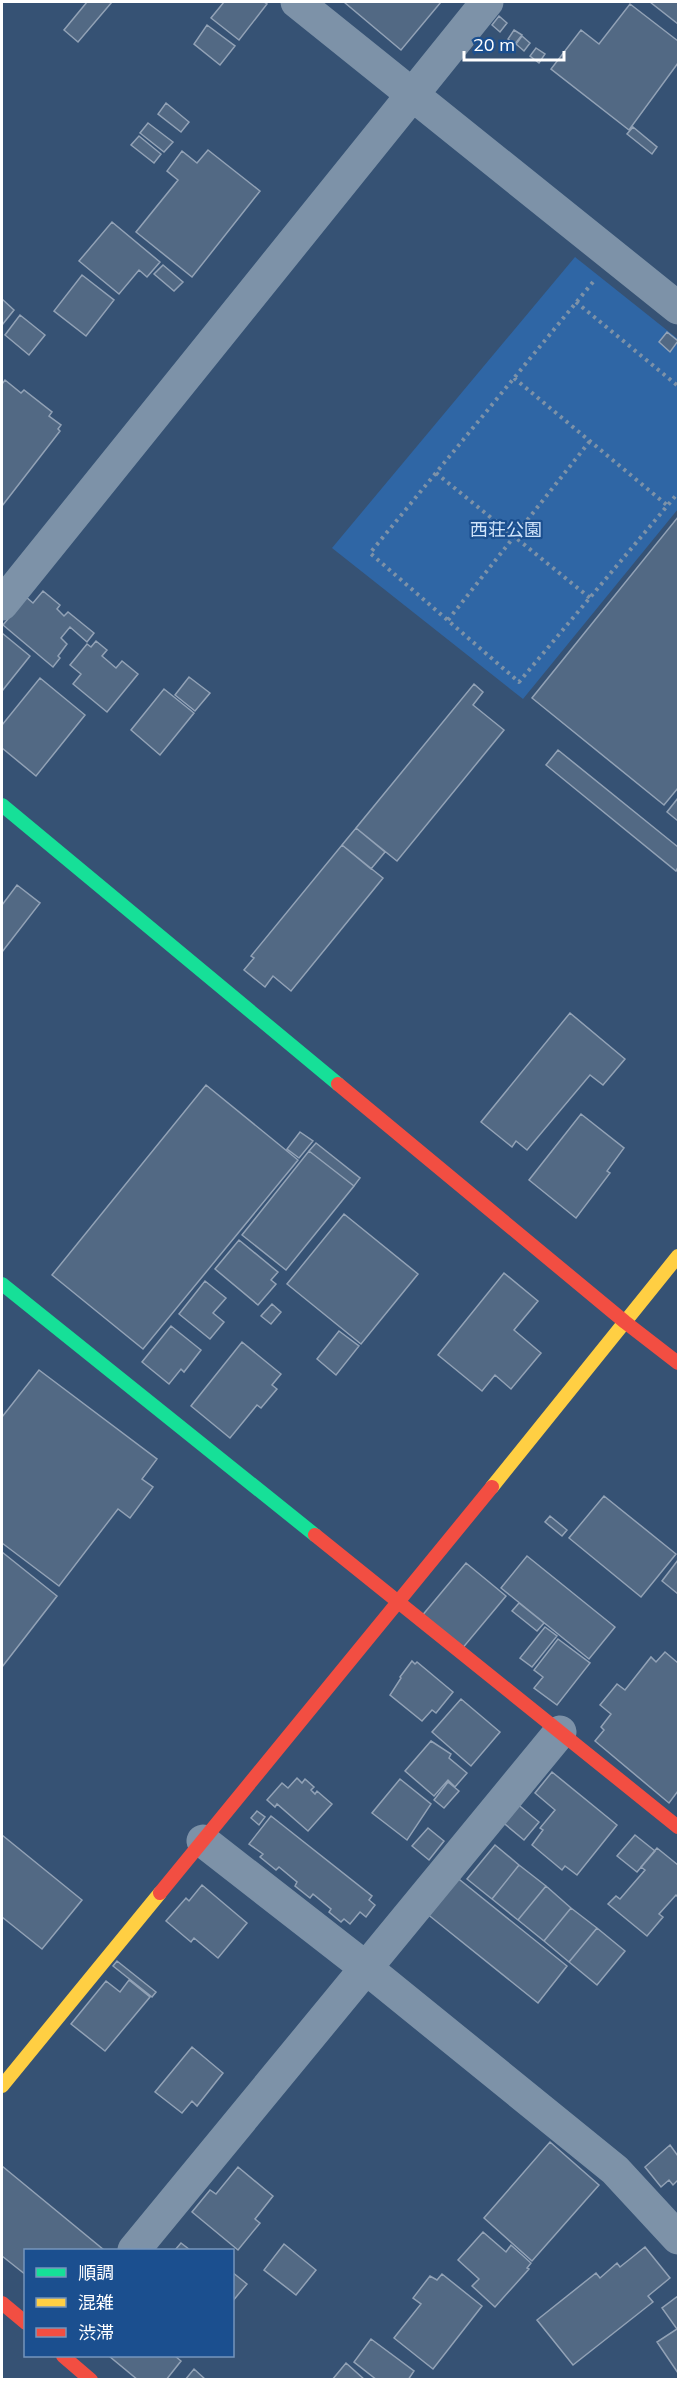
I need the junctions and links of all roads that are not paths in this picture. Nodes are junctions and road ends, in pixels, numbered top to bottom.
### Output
1 (297, 2) edge
2 (487, 2) edge
3 (412, 95) junction
4 (678, 308) edge
5 (2, 604) edge
6 (2, 805) edge
7 (678, 1256) edge
8 (2, 1284) edge
9 (625, 1322) junction
10 (678, 1363) edge
11 (399, 1604) junction
12 (560, 1732) junction
13 (678, 1827) edge
14 (203, 1841) junction
15 (366, 1968) junction
16 (2, 2086) edge
17 (678, 2238) edge
18 (136, 2249) edge
19 (2, 2302) edge
20 (24, 2321) edge
21 (65, 2357) edge
22 (91, 2379) edge

1 - 3 street
2 - 3 street
3 - 4 street
3 - 5 street
6 - 9 street
7 - 9 street
8 - 11 street
9 - 10 street
9 - 11 street
11 - 12 street
11 - 14 street
12 - 13 street
12 - 15 street
14 - 15 street
14 - 16 street
15 - 17 street
15 - 18 street
19 - 20 street
21 - 22 street

